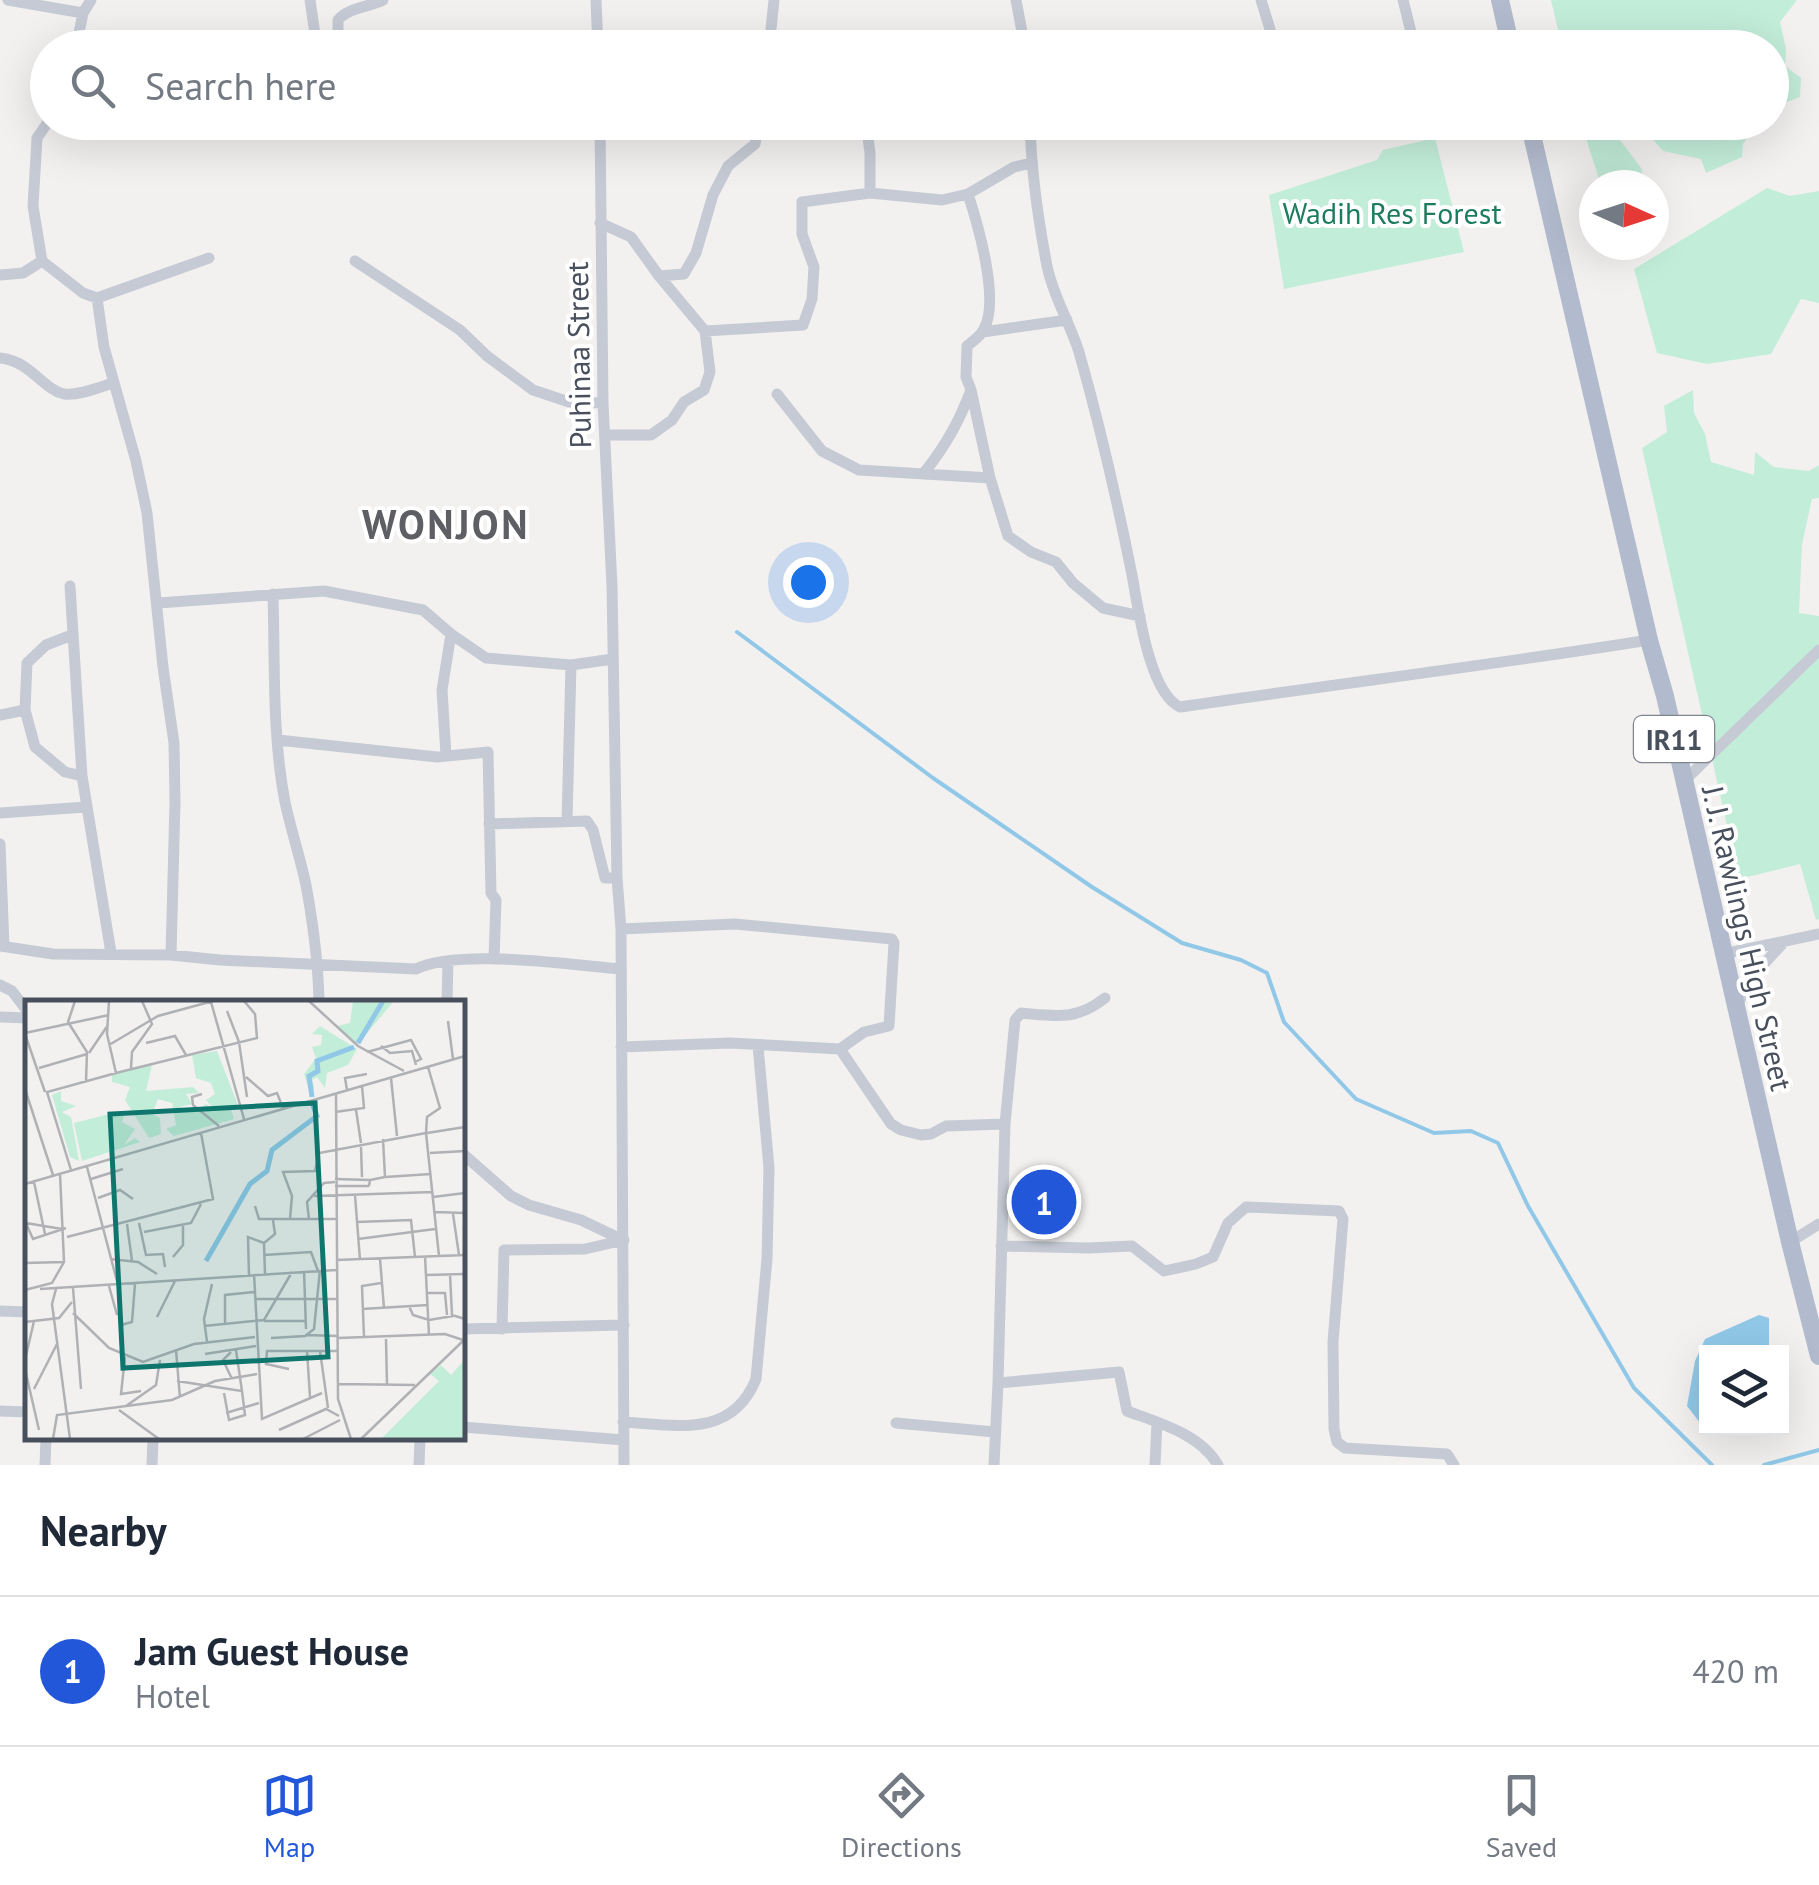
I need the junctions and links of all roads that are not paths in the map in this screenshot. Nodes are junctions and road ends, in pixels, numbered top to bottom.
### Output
1 (8, 0) edge
2 (91, 0) edge
3 (310, 0) edge
4 (384, 0) edge
5 (596, 0) edge
6 (774, 0) edge
7 (1016, 0) edge
8 (1261, 0) edge
9 (1404, 0) edge
10 (1500, 0) edge
11 (83, 13) junction
12 (80, 30) edge
13 (315, 30) edge
14 (338, 30) edge
15 (597, 30) edge
16 (771, 30) edge
17 (1022, 30) edge
18 (1270, 30) edge
19 (1411, 30) edge
20 (1507, 30) edge
21 (37, 140) edge
22 (600, 140) edge
23 (756, 140) edge
24 (868, 140) edge
25 (1030, 140) edge
26 (1533, 140) edge
27 (1031, 163) junction
28 (870, 193) junction
29 (968, 194) junction
30 (600, 223) junction
31 (210, 258) dead end
32 (42, 261) junction
33 (356, 261) dead end
34 (0, 275) edge
35 (659, 276) junction
36 (98, 298) junction
37 (1067, 320) junction
38 (705, 331) junction
39 (983, 332) junction
40 (0, 358) edge
41 (114, 383) junction
42 (971, 390) junction
43 (777, 394) dead end
44 (603, 403) junction
45 (605, 435) junction
46 (924, 473) junction
47 (990, 478) junction
48 (70, 586) dead end
49 (274, 594) junction
50 (158, 603) junction
51 (1140, 616) junction
52 (451, 634) junction
53 (72, 635) junction
54 (1649, 640) junction
55 (1819, 650) edge
56 (613, 660) junction
57 (570, 665) junction
58 (25, 710) junction
59 (0, 715) edge
60 (278, 740) junction
61 (446, 756) junction
62 (82, 776) junction
63 (1684, 781) junction
64 (86, 807) junction
65 (0, 813) edge
66 (567, 820) junction
67 (489, 824) junction
68 (0, 844) edge
69 (617, 878) junction
70 (622, 929) junction
71 (1819, 934) edge
72 (1784, 942) junction
73 (2, 946) edge
74 (111, 954) junction
75 (1723, 954) junction
76 (171, 955) junction
77 (494, 959) junction
78 (448, 962) junction
79 (318, 964) junction
80 (621, 970) junction
81 (0, 984) edge
82 (1105, 998) dead end
83 (319, 1000) edge
84 (448, 1000) edge
85 (1736, 1008) junction
86 (25, 1010) edge
87 (25, 1015) edge
88 (0, 1017) edge
89 (621, 1046) junction
90 (758, 1046) junction
91 (840, 1049) junction
92 (1005, 1124) junction
93 (465, 1155) edge
94 (1819, 1224) edge
95 (624, 1240) junction
96 (1790, 1242) junction
97 (1002, 1246) junction
98 (0, 1311) edge
99 (25, 1312) edge
100 (624, 1326) junction
101 (465, 1329) edge
102 (502, 1329) junction
103 (1819, 1356) edge
104 (998, 1383) junction
105 (0, 1411) edge
106 (25, 1412) edge
107 (623, 1422) junction
108 (1157, 1422) junction
109 (896, 1424) dead end
110 (465, 1426) edge
111 (995, 1432) junction
112 (46, 1440) edge
113 (153, 1440) edge
114 (420, 1440) edge
115 (624, 1440) junction
116 (45, 1465) edge
117 (152, 1465) edge
118 (419, 1465) edge
119 (624, 1465) edge
120 (994, 1465) edge
121 (1155, 1465) edge
122 (1218, 1465) edge
123 (1454, 1465) edge

1 - 11 street
2 - 11 street
3 - 13 street
4 - 14 street
5 - 15 street
6 - 16 street
7 - 17 street
8 - 18 street
9 - 19 street
10 - 20 main road
11 - 12 street
21 - 32 street
22 - 30 street, Puhinaa Street
23 - 35 street
24 - 28 street
25 - 27 street
26 - 54 main road, J. J. Rawlings High Street / IR11
27 - 29 street
27 - 37 street
28 - 29 street
28 - 38 street
29 - 39 street
30 - 35 street
30 - 44 street, Puhinaa Street
31 - 36 street
32 - 34 street
32 - 36 street
33 - 44 street
35 - 38 street
36 - 41 street
37 - 39 street
37 - 51 street
38 - 45 street
39 - 42 street
40 - 41 street
41 - 50 street
42 - 46 street
42 - 47 street
43 - 46 street
44 - 45 street, Puhinaa Street
45 - 56 street, Puhinaa Street
46 - 47 street
47 - 51 street
48 - 53 street
49 - 50 street
49 - 52 street
49 - 60 street
50 - 76 street
51 - 54 street
52 - 57 street
52 - 61 street
53 - 58 street
53 - 62 street
54 - 63 main road, J. J. Rawlings High Street / IR11
55 - 63 street
56 - 57 street
56 - 69 street, Puhinaa Street
57 - 66 street
58 - 59 street
58 - 62 street
60 - 61 street
60 - 79 street
61 - 67 street
62 - 64 street
63 - 75 main road, J. J. Rawlings High Street / IR11
64 - 65 street
64 - 74 street
66 - 67 street
66 - 69 street
67 - 77 street
68 - 73 street
69 - 70 street, Puhinaa Street
70 - 80 street, Puhinaa Street
70 - 91 street
71 - 72 street
72 - 75 street
72 - 85 street
73 - 74 street
74 - 76 street
75 - 85 main road, J. J. Rawlings High Street / IR11
76 - 79 street
77 - 78 street
77 - 80 street
78 - 79 street
78 - 84 street
79 - 83 street
80 - 89 street, Puhinaa Street
81 - 86 street
82 - 92 street
85 - 96 main road, J. J. Rawlings High Street / IR11
87 - 88 street
89 - 90 street
89 - 95 street, Puhinaa Street
90 - 91 street
90 - 107 street
91 - 92 street
92 - 97 street
93 - 95 street
94 - 96 street
95 - 100 street, Puhinaa Street
95 - 102 street
96 - 103 main road, J. J. Rawlings High Street / IR11
97 - 104 street
97 - 123 street
98 - 99 street
100 - 102 street
100 - 107 street, Puhinaa Street
101 - 102 street
104 - 108 street
104 - 111 street
105 - 106 street
107 - 115 street, Puhinaa Street
108 - 121 street
108 - 122 street
109 - 111 street
110 - 115 street
111 - 120 street
112 - 116 street
113 - 117 street
114 - 118 street
115 - 119 street, Puhinaa Street

